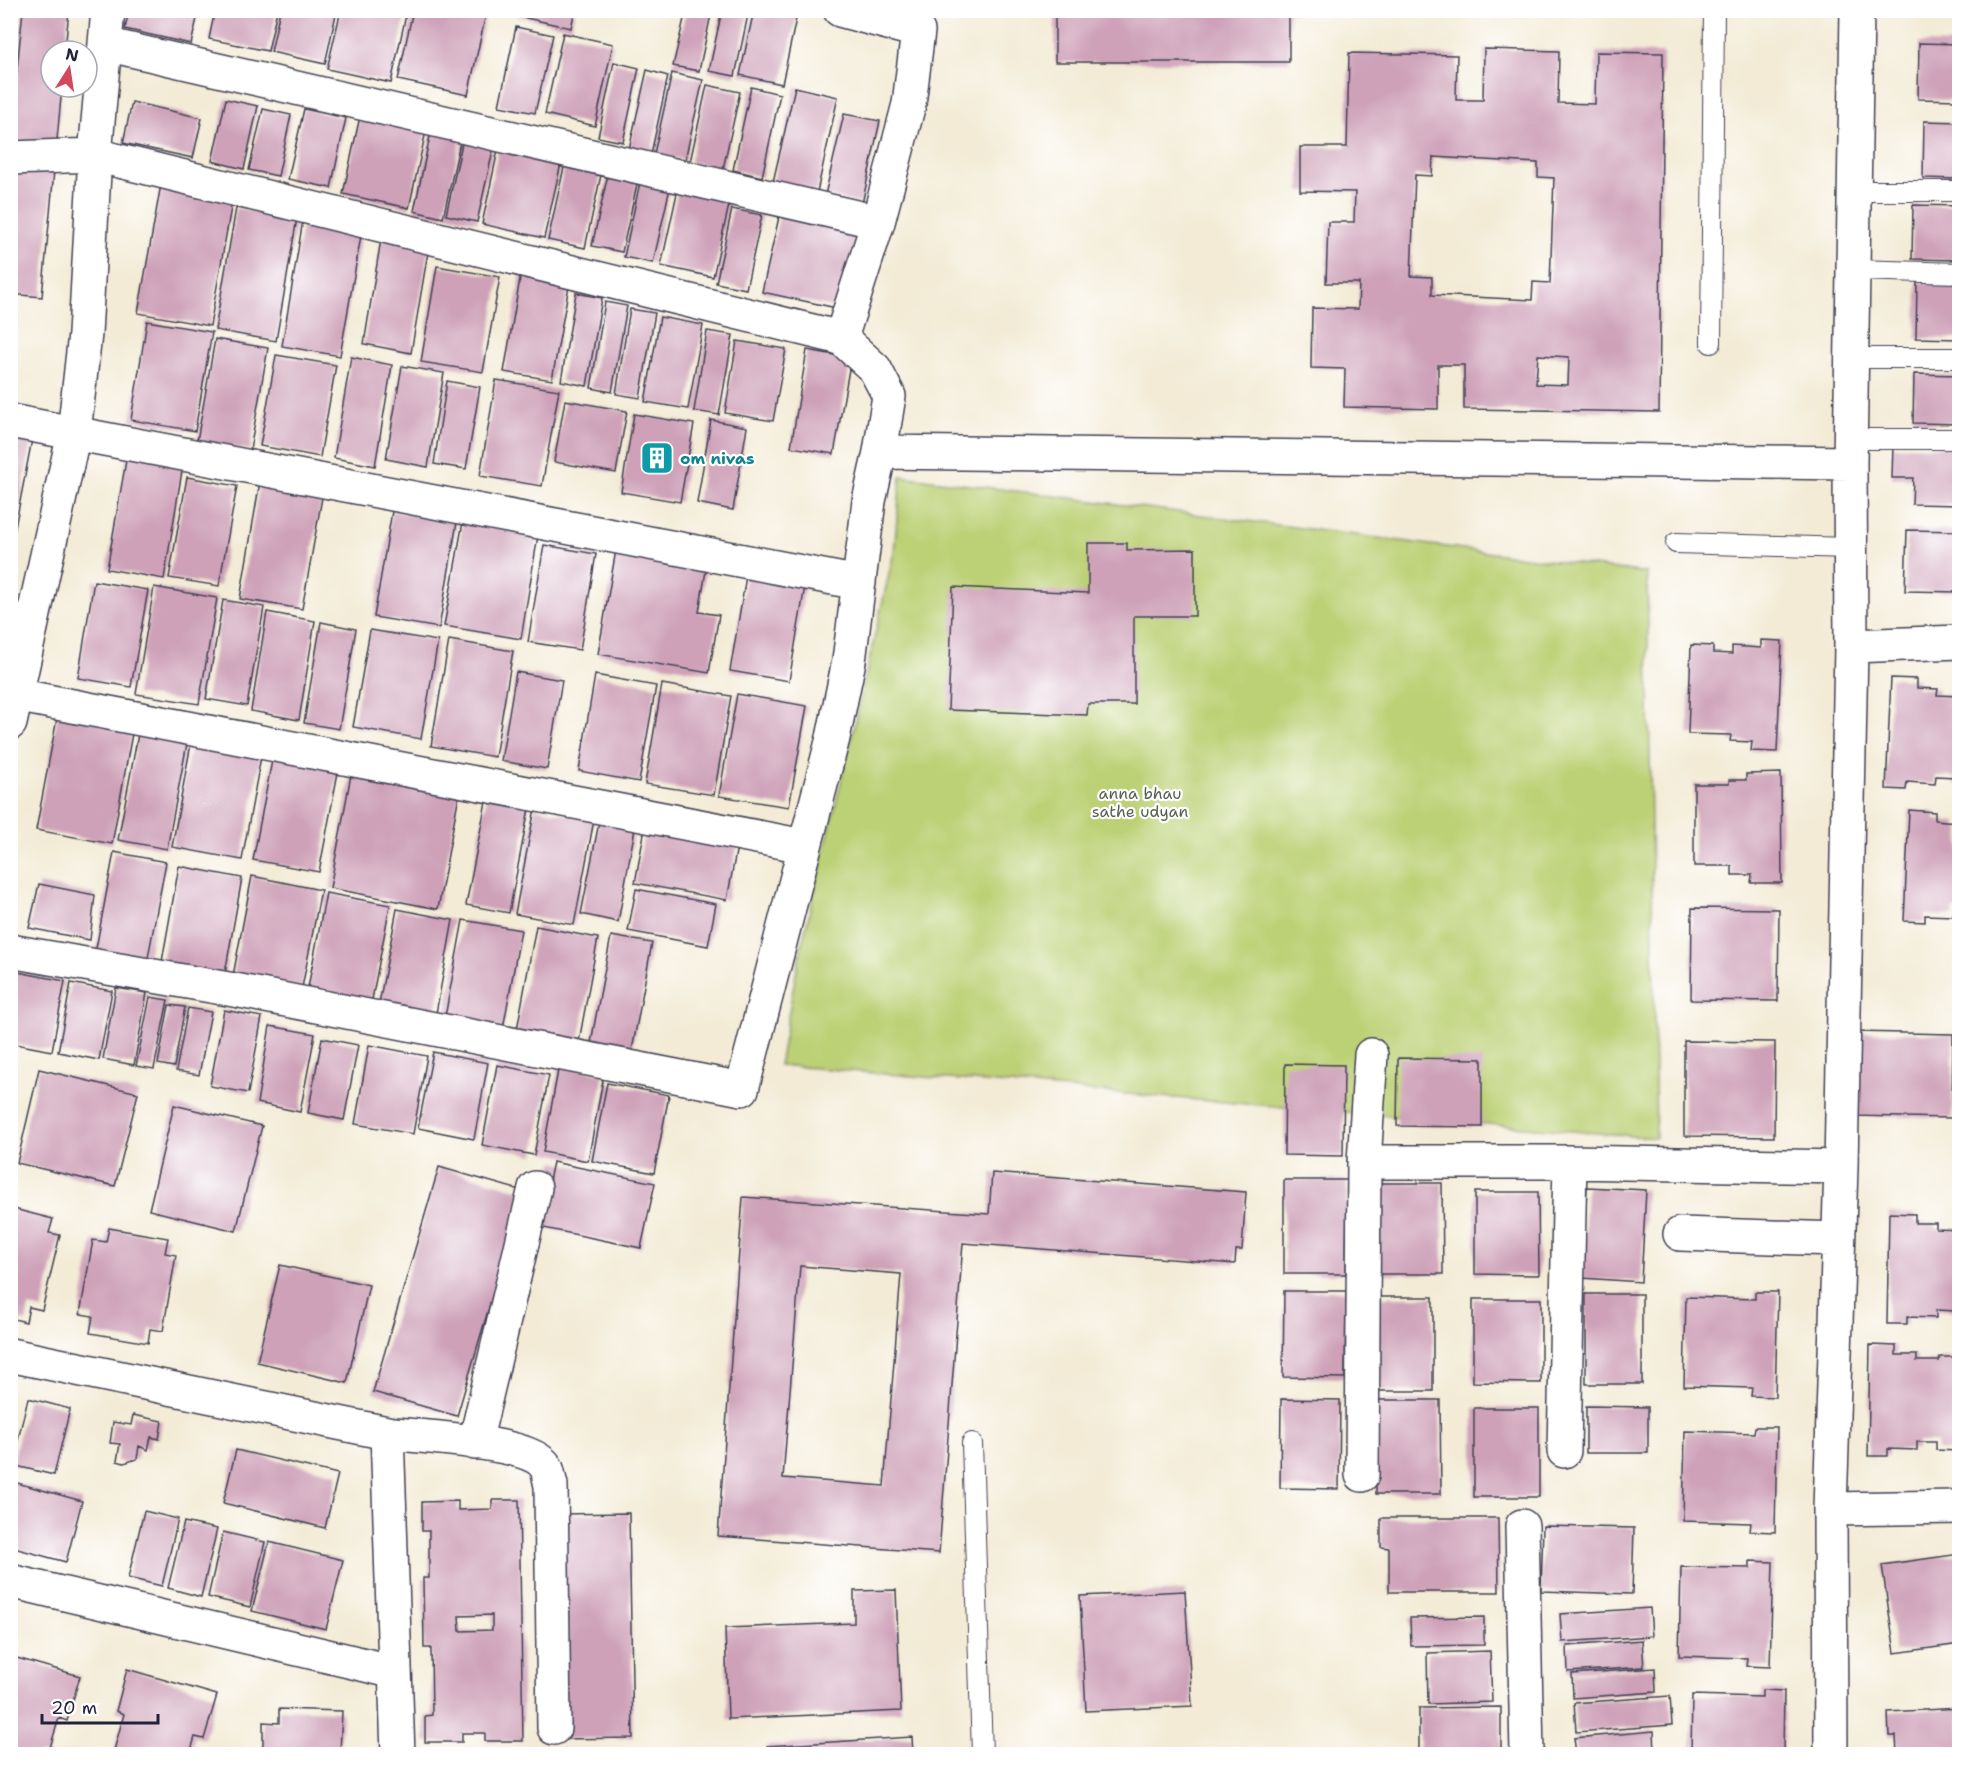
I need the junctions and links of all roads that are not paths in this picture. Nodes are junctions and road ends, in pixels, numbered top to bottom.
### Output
1 (108, 10) edge
2 (840, 10) edge
3 (1714, 10) edge
4 (1857, 10) edge
5 (105, 44) junction
6 (95, 155) junction
7 (10, 158) edge
8 (1855, 191) junction
9 (1959, 191) edge
10 (878, 222) junction
11 (1853, 270) junction
12 (1959, 273) edge
13 (841, 338) junction
14 (1712, 342) dead end
15 (1852, 358) junction
16 (1959, 358) edge
17 (10, 421) edge
18 (74, 432) junction
19 (1959, 439) edge
20 (1851, 451) junction
21 (880, 452) junction
22 (1676, 543) dead end
23 (1850, 548) junction
24 (859, 583) junction
25 (1959, 642) edge
26 (1851, 646) junction
27 (12, 704) edge
28 (804, 846) junction
29 (10, 951) edge
30 (1371, 1055) dead end
31 (1364, 1162) junction
32 (1570, 1162) junction
33 (1841, 1167) junction
34 (535, 1188) dead end
35 (1680, 1234) dead end
36 (1838, 1239) junction
37 (10, 1355) edge
38 (387, 1434) junction
39 (475, 1443) junction
40 (972, 1443) dead end
41 (1564, 1451) dead end
42 (1362, 1475) dead end
43 (1959, 1507) edge
44 (1830, 1509) junction
45 (1522, 1526) dead end
46 (10, 1581) edge
47 (395, 1672) junction
48 (554, 1728) dead end
49 (398, 1755) edge
50 (982, 1755) edge
51 (1527, 1755) edge
52 (1831, 1755) edge

1 - 5 street
2 - 10 street
3 - 14 lane
4 - 8 street
5 - 6 street
5 - 10 street
6 - 7 street
6 - 13 street
6 - 18 street
8 - 9 lane
8 - 11 street
10 - 13 street
11 - 12 lane
11 - 15 street
13 - 21 street
15 - 16 lane
15 - 20 street
17 - 18 street
18 - 24 street
18 - 27 street
19 - 20 lane
20 - 21 street
20 - 23 street
21 - 24 street
22 - 23 lane
23 - 26 street
24 - 28 street
25 - 26 street
26 - 33 street
27 - 28 street
28 - 29 street
30 - 31 street
31 - 32 street
31 - 42 street
32 - 33 street
32 - 41 street
33 - 36 street
34 - 39 street
35 - 36 street
36 - 44 street
37 - 38 street
38 - 39 street
38 - 47 street
39 - 48 street
40 - 50 lane
43 - 44 street
44 - 52 street
45 - 51 street
46 - 47 street
47 - 49 street

